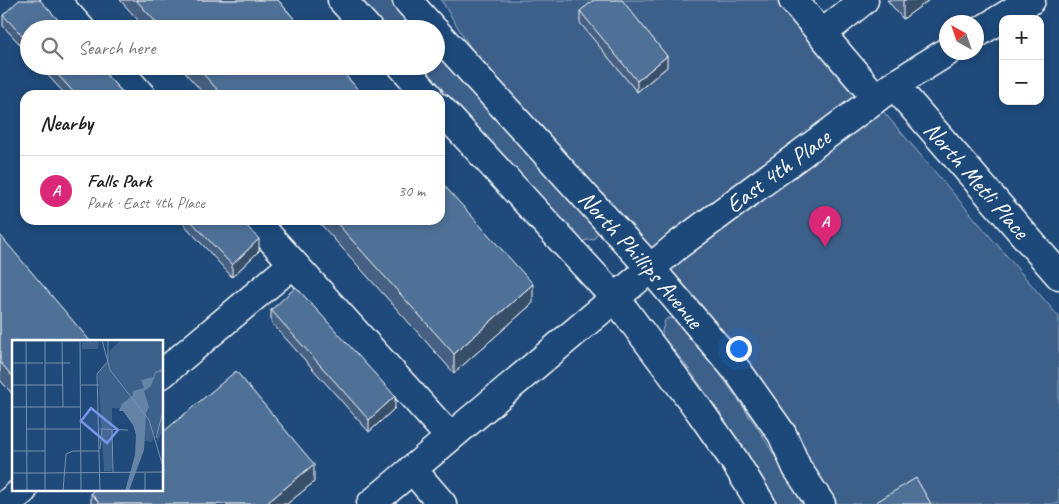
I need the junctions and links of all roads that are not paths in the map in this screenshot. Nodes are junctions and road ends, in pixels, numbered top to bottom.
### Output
1 (55, 0) edge
2 (342, 0) edge
3 (407, 0) edge
4 (794, 0) edge
5 (864, 0) edge
6 (1031, 0) edge
7 (73, 20) edge
8 (360, 20) edge
9 (425, 20) edge
10 (984, 29) edge
11 (822, 34) junction
12 (445, 42) edge
13 (939, 57) edge
14 (123, 75) edge
15 (410, 75) edge
16 (137, 90) edge
17 (424, 90) edge
18 (885, 92) junction
19 (445, 113) edge
20 (258, 225) edge
21 (293, 264) junction
22 (651, 269) junction
23 (1059, 275) edge
24 (616, 299) junction
25 (164, 372) edge
26 (450, 437) junction
27 (412, 469) junction
28 (371, 504) edge
29 (442, 504) edge
30 (761, 504) edge
31 (821, 504) edge

1 - 7 street
2 - 8 street
3 - 9 street
4 - 11 street, North Metli Place
5 - 11 street
6 - 10 street
11 - 18 street, North Metli Place
12 - 22 street, North Phillips Avenue
13 - 18 street, East 4th Place
14 - 16 street
15 - 17 street
18 - 22 street, East 4th Place
18 - 23 street, North Metli Place
19 - 24 street, North Phillips Avenue
20 - 21 street
21 - 25 street
21 - 26 street
22 - 24 street, East 4th Place
22 - 31 street, North Phillips Avenue
24 - 26 street, East 4th Place
24 - 30 street, North Phillips Avenue
26 - 27 street, East 4th Place
27 - 28 street, East 4th Place
27 - 29 street

